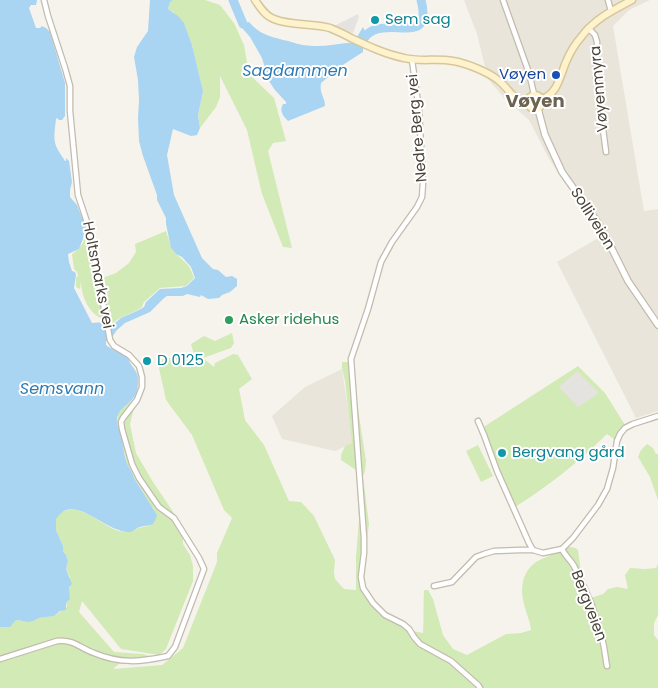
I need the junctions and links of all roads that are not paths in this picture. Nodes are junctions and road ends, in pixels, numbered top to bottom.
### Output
1 (44, 0) edge
2 (256, 0) edge
3 (503, 0) edge
4 (608, 0) edge
5 (632, 0) edge
6 (611, 11) junction
7 (588, 28) junction
8 (412, 60) junction
9 (534, 94) junction
10 (542, 99) junction
11 (528, 102) junction
12 (538, 109) junction
13 (606, 152) dead end
14 (658, 325) edge
15 (658, 416) edge
16 (478, 422) dead end
17 (562, 549) junction
18 (533, 550) junction
19 (434, 586) dead end
20 (0, 659) edge
21 (607, 666) dead end
22 (480, 688) edge

1 - 20 street, Holtsmarks vei
2 - 8 main road
3 - 9 street
4 - 6 street
5 - 6 main road
6 - 7 main road
7 - 10 main road
7 - 13 street, Vøyenmyra
8 - 11 main road
8 - 22 street, Nedre Berg vei
9 - 10 main road
9 - 11 main road
10 - 12 main road
11 - 12 main road
12 - 14 street, Solliveien
15 - 17 street
16 - 18 street
17 - 18 street
17 - 21 street, Bergveien
18 - 19 street

